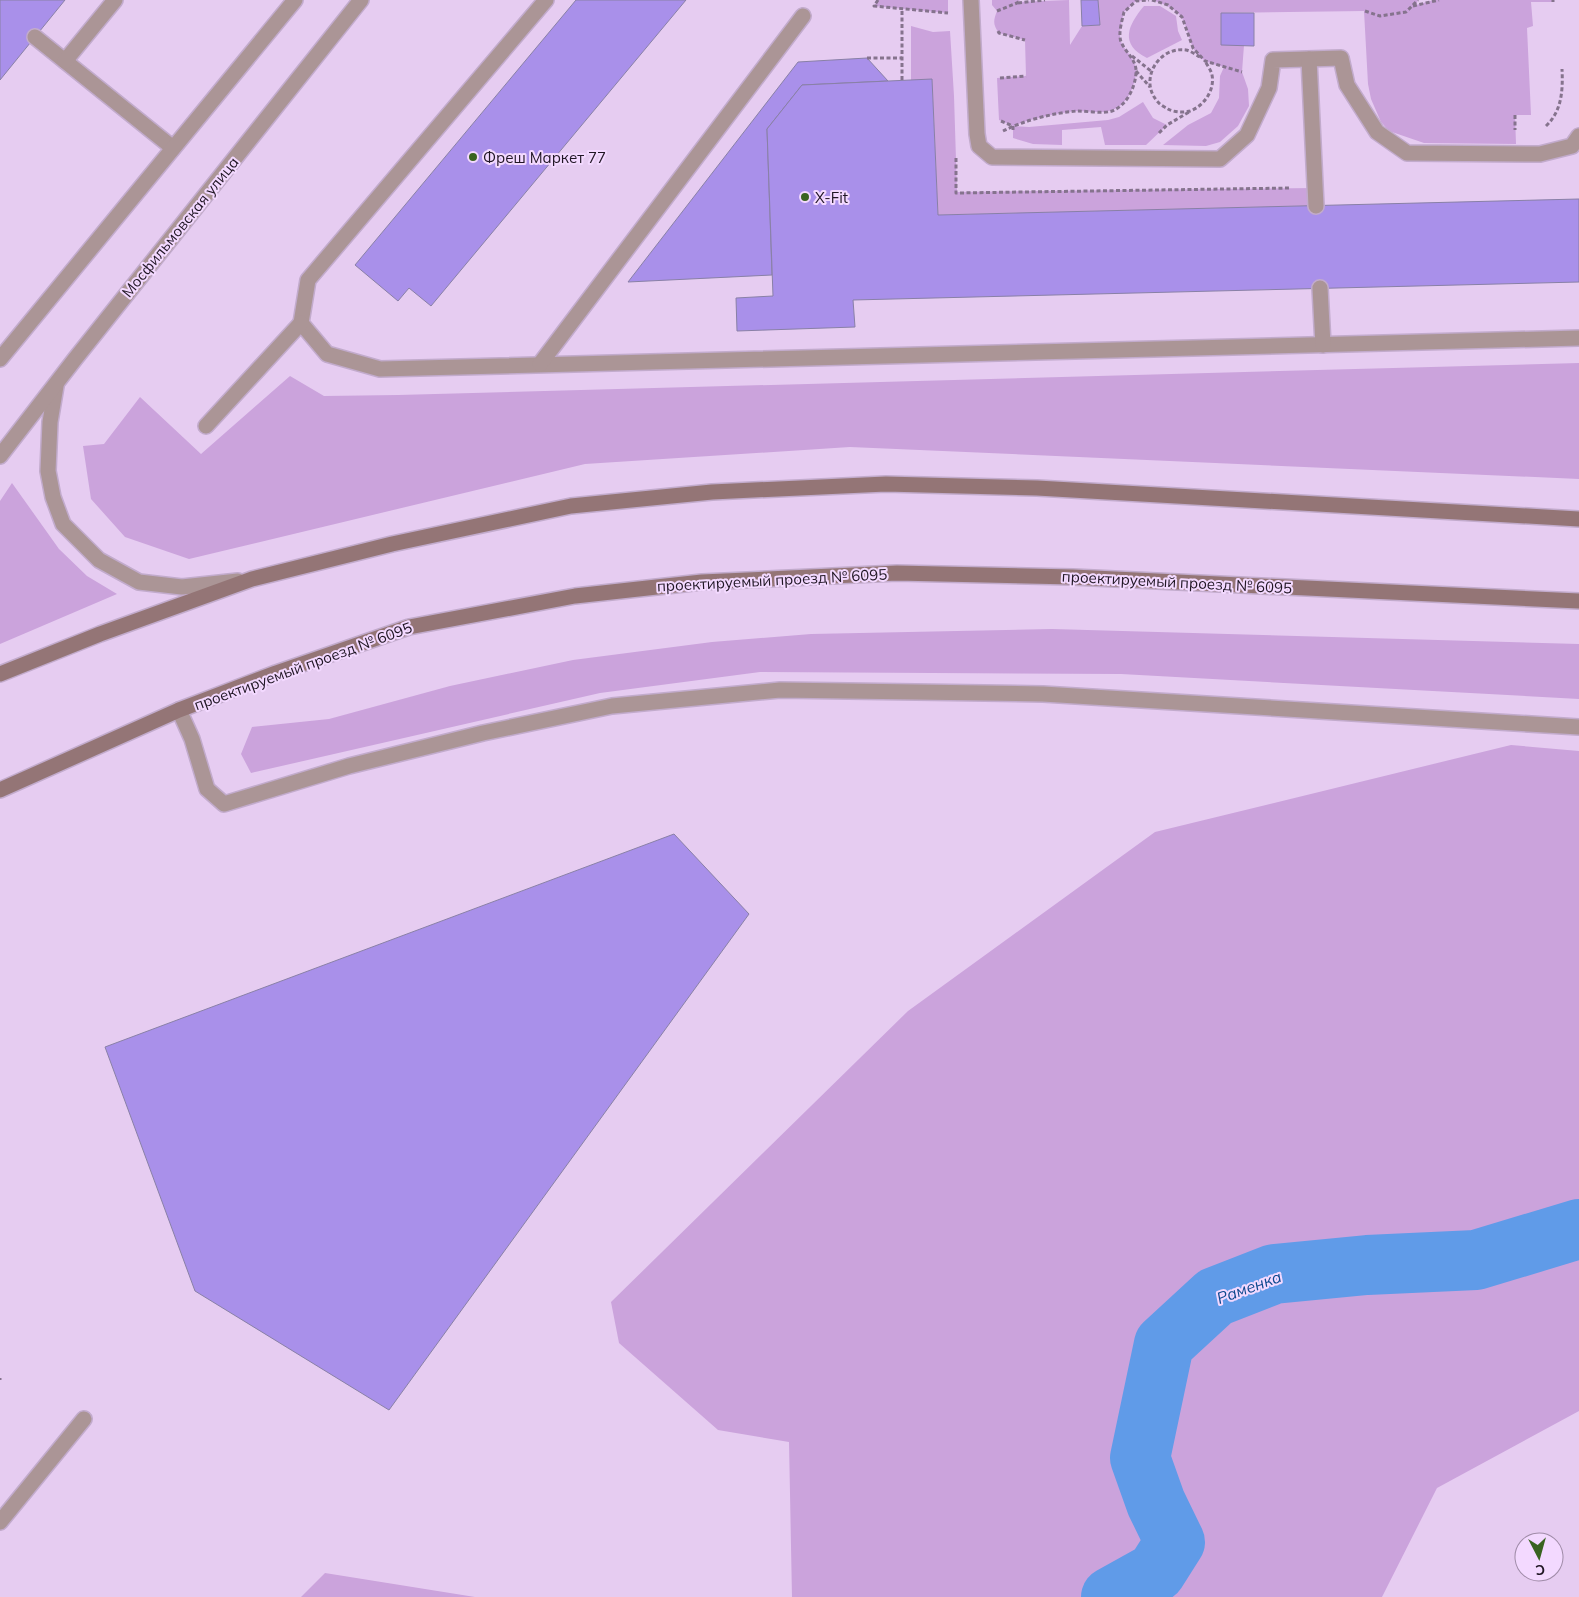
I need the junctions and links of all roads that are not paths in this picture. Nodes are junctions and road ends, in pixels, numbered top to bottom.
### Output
1 (115, 0) edge
2 (295, 0) edge
3 (361, 0) edge
4 (546, 0) edge
5 (971, 0) edge
6 (803, 16) dead end
7 (35, 37) dead end
8 (1309, 59) junction
9 (65, 62) junction
10 (1579, 136) edge
11 (173, 148) junction
12 (1316, 206) dead end
13 (1320, 288) dead end
14 (301, 323) junction
15 (1579, 338) edge
16 (1323, 345) junction
17 (0, 359) edge
18 (540, 364) junction
19 (56, 385) junction
20 (206, 426) dead end
21 (0, 456) edge
22 (1579, 519) edge
23 (252, 579) junction
24 (1579, 601) edge
25 (0, 674) edge
26 (179, 710) junction
27 (1579, 727) edge
28 (0, 790) edge
29 (84, 1419) dead end
30 (0, 1522) edge

1 - 9 street
2 - 11 street
3 - 19 street, Мосфильмовская улица
4 - 14 street
5 - 8 street
6 - 18 street
7 - 9 street
8 - 10 street
8 - 12 street
9 - 11 street
11 - 17 street
13 - 16 street
14 - 18 street
14 - 20 street
15 - 16 street
16 - 18 street
19 - 21 street, Мосфильмовская улица
19 - 23 street
22 - 23 main road
23 - 25 main road
24 - 26 main road, проектируемый проезд № 6095
26 - 27 street
26 - 28 main road, проектируемый проезд № 6095
29 - 30 street

